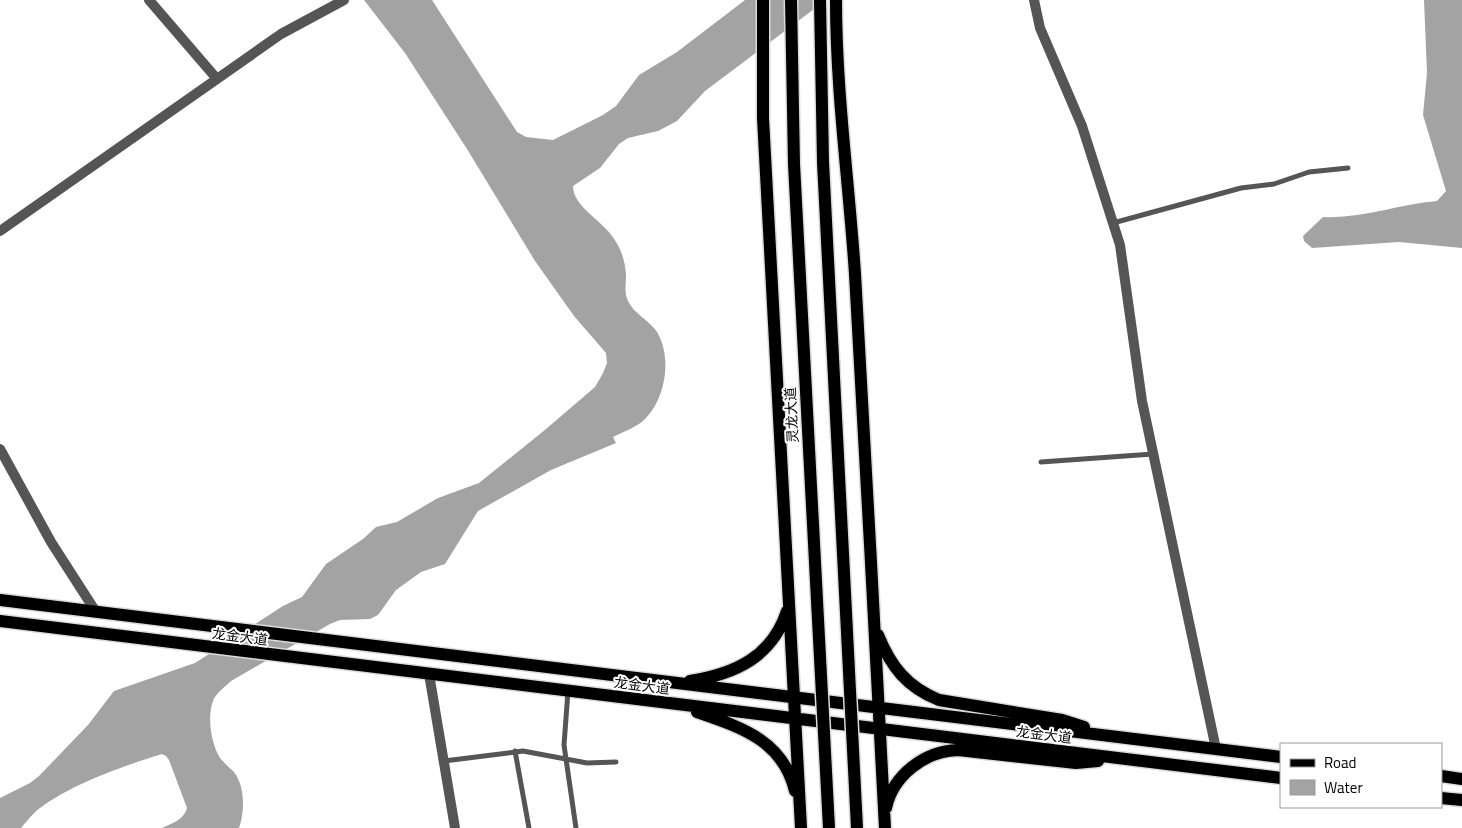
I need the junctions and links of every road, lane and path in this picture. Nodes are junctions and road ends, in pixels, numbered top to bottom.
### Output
1 (149, 0) edge
2 (344, 0) edge
3 (763, 0) edge
4 (791, 0) edge
5 (820, 0) edge
6 (836, 0) edge
7 (1034, 0) edge
8 (218, 79) junction
9 (1348, 168) dead end
10 (1113, 223) junction
11 (0, 231) edge
12 (0, 449) edge
13 (1154, 454) junction
14 (1041, 462) dead end
15 (0, 600) edge
16 (789, 602) junction
17 (96, 612) junction
18 (0, 621) edge
19 (874, 627) junction
20 (429, 674) junction
21 (678, 683) junction
22 (568, 691) junction
23 (794, 697) junction
24 (676, 704) junction
25 (878, 708) junction
26 (795, 719) junction
27 (880, 729) junction
28 (1115, 736) junction
29 (1216, 749) junction
30 (515, 752) junction
31 (1280, 757) edge
32 (1121, 758) junction
33 (566, 759) junction
34 (444, 761) junction
35 (616, 762) dead end
36 (1442, 776) edge
37 (1280, 778) edge
38 (1462, 779) edge
39 (1442, 798) edge
40 (1462, 800) edge
41 (801, 822) edge
42 (884, 827) edge
43 (455, 828) edge
44 (529, 828) edge
45 (576, 828) edge
46 (829, 828) edge
47 (857, 828) edge

1 - 8 street
2 - 8 street
3 - 16 main road
4 - 46 main road, 灵龙大道, bridge
5 - 47 main road, bridge
6 - 19 main road
7 - 10 street
8 - 11 street
9 - 10 lane
10 - 13 street
12 - 17 street
13 - 14 lane
13 - 29 street
15 - 17 main road, 龙金大道
16 - 21 main road
16 - 23 main road
17 - 21 main road, 龙金大道
18 - 20 main road, 龙金大道
19 - 25 main road
19 - 28 main road
20 - 22 main road, 龙金大道
20 - 34 street
21 - 23 main road, 龙金大道
22 - 24 main road, 龙金大道
22 - 33 lane
23 - 25 main road, 龙金大道
23 - 26 main road
24 - 26 main road, 龙金大道
24 - 41 main road
25 - 27 main road
25 - 28 main road, 龙金大道
26 - 27 main road, 龙金大道
26 - 41 main road
27 - 32 main road, 龙金大道
27 - 42 main road
28 - 29 main road, 龙金大道
29 - 31 main road, 龙金大道
30 - 33 lane
30 - 34 lane
30 - 44 lane
32 - 37 main road, 龙金大道
32 - 42 main road
33 - 35 lane
33 - 45 lane
34 - 43 street
36 - 38 main road
39 - 40 main road

